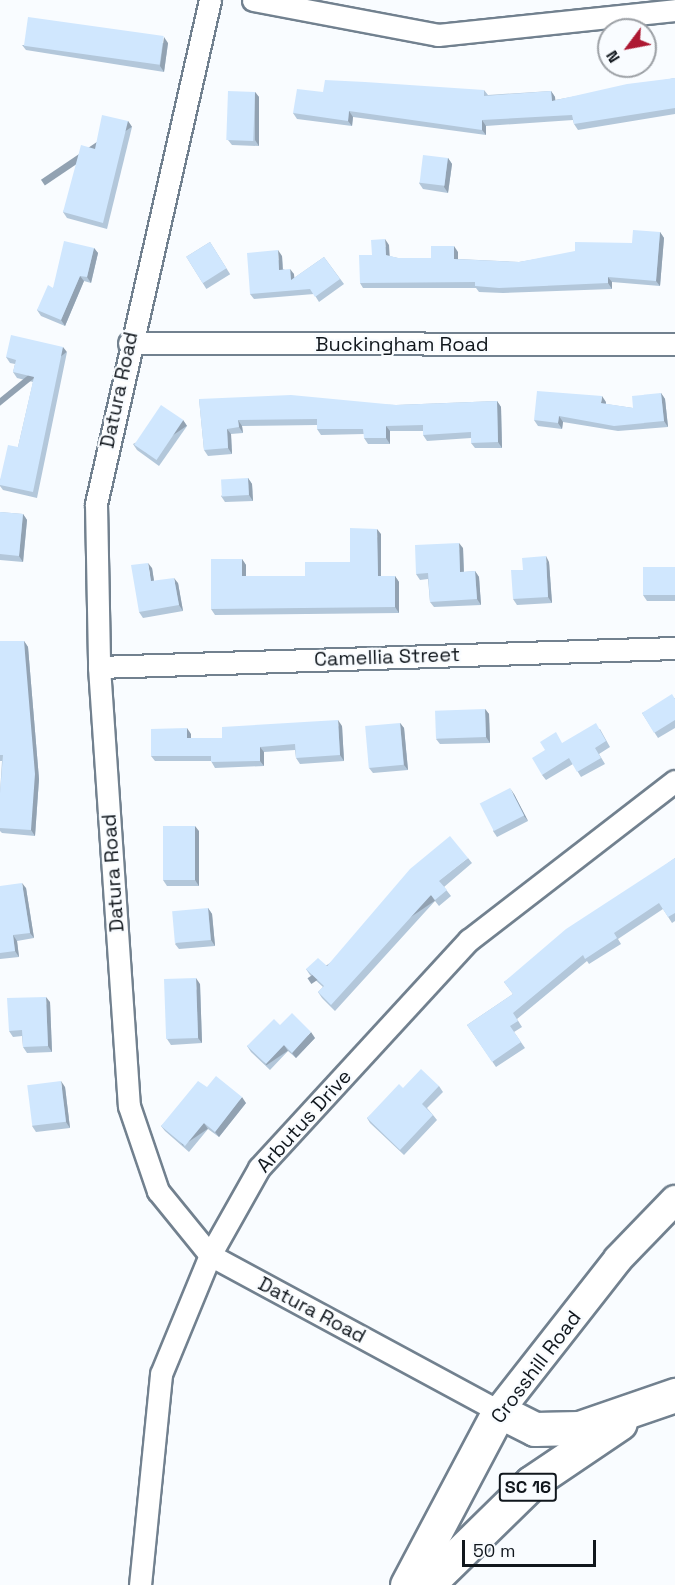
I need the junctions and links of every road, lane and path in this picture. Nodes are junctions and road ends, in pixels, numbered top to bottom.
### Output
1 (210, 0) edge
2 (254, 0) edge
3 (675, 10) edge
4 (129, 343) junction
5 (675, 344) edge
6 (675, 648) edge
7 (99, 667) junction
8 (675, 781) edge
9 (675, 1200) edge
10 (210, 1255) junction
11 (675, 1395) edge
12 (643, 1406) junction
13 (499, 1411) junction
14 (140, 1585) edge
15 (407, 1585) edge
16 (427, 1585) edge

1 - 4 street, Datura Road
2 - 3 street
4 - 5 street, Buckingham Road
4 - 7 street, Datura Road
6 - 7 street, Camellia Street
7 - 10 street, Datura Road
8 - 10 street, Arbutus Drive
9 - 13 main road, Crosshill Road
10 - 13 street, Datura Road
10 - 14 street, Arbutus Drive
11 - 12 main road, SC 16
12 - 13 main road, Datura Road / SC 16
12 - 16 main road, SC 16
13 - 15 main road, Crosshill Road / SC 16

